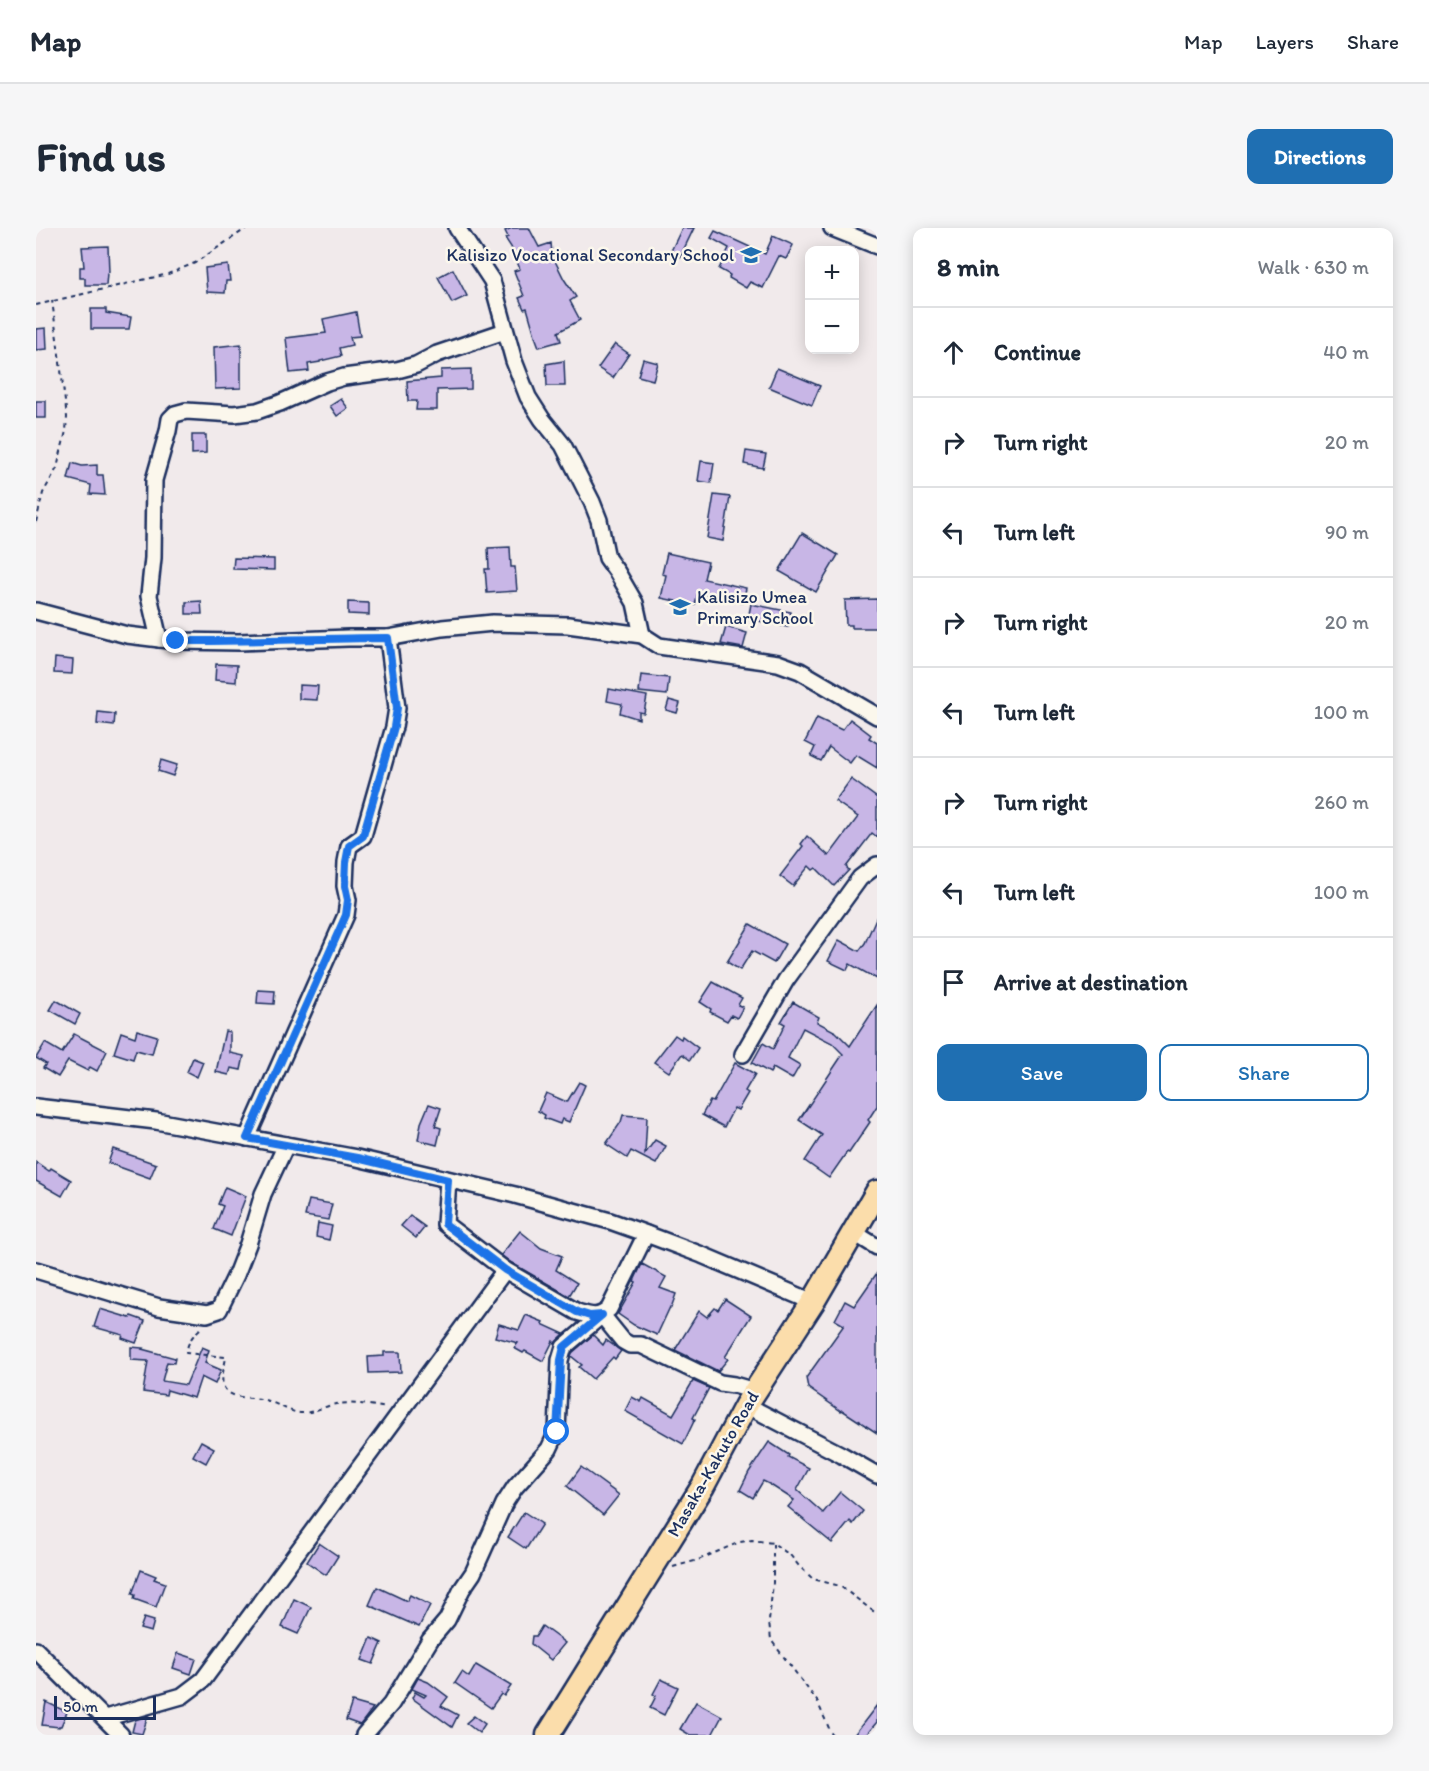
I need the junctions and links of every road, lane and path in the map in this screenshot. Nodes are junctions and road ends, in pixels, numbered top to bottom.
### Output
1 (247, 228) edge
2 (457, 228) edge
3 (832, 228) edge
4 (877, 246) edge
5 (52, 300) junction
6 (36, 305) edge
7 (505, 331) junction
8 (36, 522) edge
9 (36, 611) edge
10 (642, 636) junction
11 (388, 638) junction
12 (159, 639) junction
13 (877, 716) edge
14 (877, 866) edge
15 (743, 1054) dead end
16 (36, 1107) edge
17 (247, 1138) junction
18 (286, 1145) junction
19 (448, 1180) junction
20 (877, 1192) edge
21 (852, 1232) junction
22 (646, 1233) junction
23 (877, 1247) edge
24 (36, 1270) edge
25 (505, 1270) junction
26 (813, 1302) junction
27 (219, 1310) junction
28 (602, 1315) junction
29 (751, 1398) junction
30 (401, 1411) junction
31 (877, 1475) edge
32 (773, 1543) junction
33 (652, 1567) junction
34 (877, 1614) edge
35 (36, 1650) edge
36 (105, 1718) junction
37 (121, 1735) edge
38 (364, 1735) edge
39 (548, 1735) edge
40 (832, 1735) edge

1 - 5 path
2 - 7 street
3 - 4 street
5 - 6 path
5 - 8 path
7 - 10 street
7 - 12 street
9 - 12 street
10 - 11 street
10 - 13 street
11 - 12 street
11 - 17 street
14 - 15 street
16 - 17 street
17 - 18 street
18 - 19 street
18 - 27 street
19 - 22 street
19 - 25 street
20 - 21 highway, Masaka-Kakuto Road
21 - 23 street
21 - 26 highway, Masaka-Kakuto Road
22 - 26 street
22 - 28 street
24 - 27 street
25 - 28 street
25 - 30 street
26 - 29 highway, Masaka-Kakuto Road
27 - 30 path
28 - 29 street
28 - 38 street
29 - 31 street
29 - 33 highway, Masaka-Kakuto Road
30 - 36 street
32 - 33 path
32 - 34 path
32 - 40 path
33 - 39 highway, Masaka-Kakuto Road
35 - 36 street
36 - 37 street

